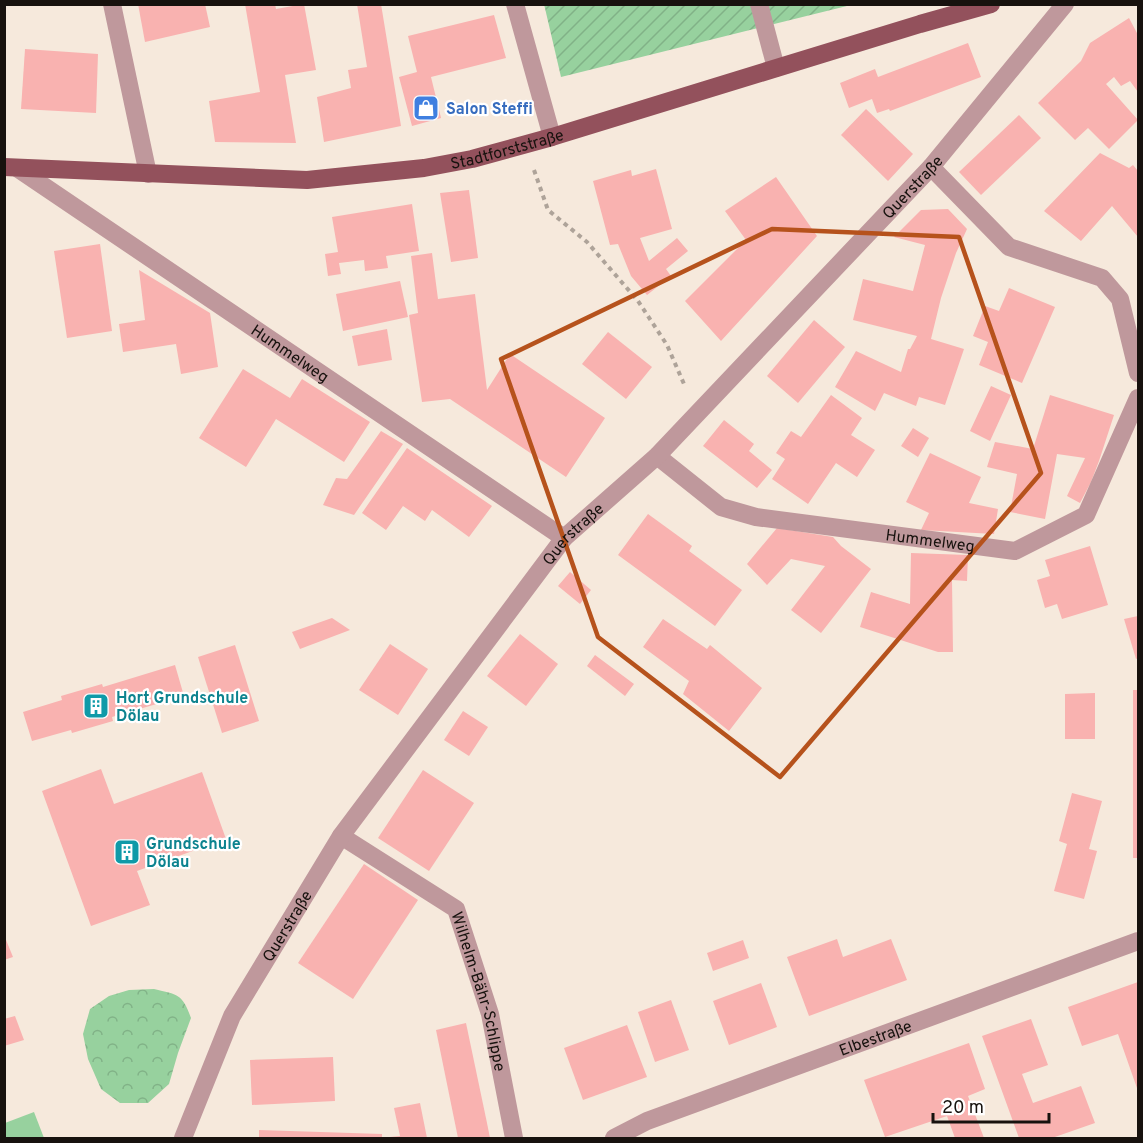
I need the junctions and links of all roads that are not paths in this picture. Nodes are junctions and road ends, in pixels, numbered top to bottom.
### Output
1 (112, 4) edge
2 (514, 4) edge
3 (759, 4) edge
4 (991, 4) edge
5 (1065, 4) edge
6 (776, 68) junction
7 (552, 137) junction
8 (931, 166) junction
9 (11, 167) edge
10 (148, 174) junction
11 (1138, 373) edge
12 (1138, 398) edge
13 (657, 456) junction
14 (564, 538) junction
15 (341, 836) junction
16 (1138, 941) edge
17 (183, 1138) edge
18 (514, 1138) edge
19 (614, 1138) edge

1 - 10 street
2 - 7 street
3 - 6 street
4 - 6 main road, Stadtforststraße
5 - 8 street, Querstraße
6 - 7 main road, Stadtforststraße
7 - 10 main road, Stadtforststraße
8 - 11 street
8 - 13 street, Querstraße
9 - 10 main road, Stadtforststraße
9 - 14 street, Hummelweg
12 - 13 street, Hummelweg
13 - 14 street, Querstraße
14 - 15 street, Querstraße
15 - 17 street, Querstraße
15 - 18 street, Wilhelm-Bähr-Schlippe
16 - 19 street, Elbestraße

